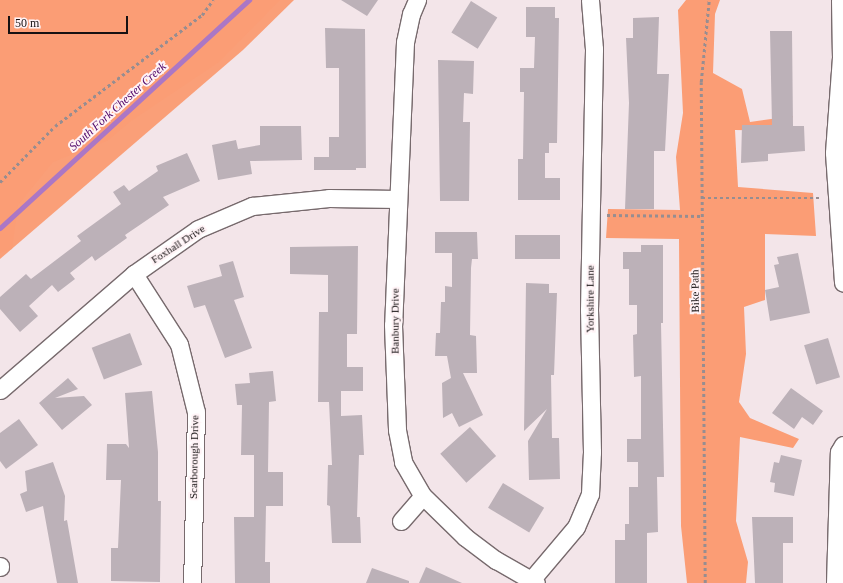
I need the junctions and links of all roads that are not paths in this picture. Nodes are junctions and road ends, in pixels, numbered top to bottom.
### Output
1 (417, 0) edge
2 (590, 0) edge
3 (840, 0) edge
4 (842, 57) edge
5 (398, 199) junction
6 (134, 274) junction
7 (843, 283) edge
8 (0, 390) edge
9 (843, 445) edge
10 (423, 496) junction
11 (401, 521) dead end
12 (534, 581) edge
13 (192, 583) edge
14 (835, 583) edge

1 - 5 street, Banbury Drive
2 - 12 street, Yorkshire Lane
3 - 4 street
4 - 7 street
5 - 6 street, Foxhall Drive
5 - 10 street, Banbury Drive
6 - 8 street, Foxhall Drive
6 - 13 street, Scarborough Drive
9 - 14 street
10 - 11 street
10 - 12 street, Banbury Drive

